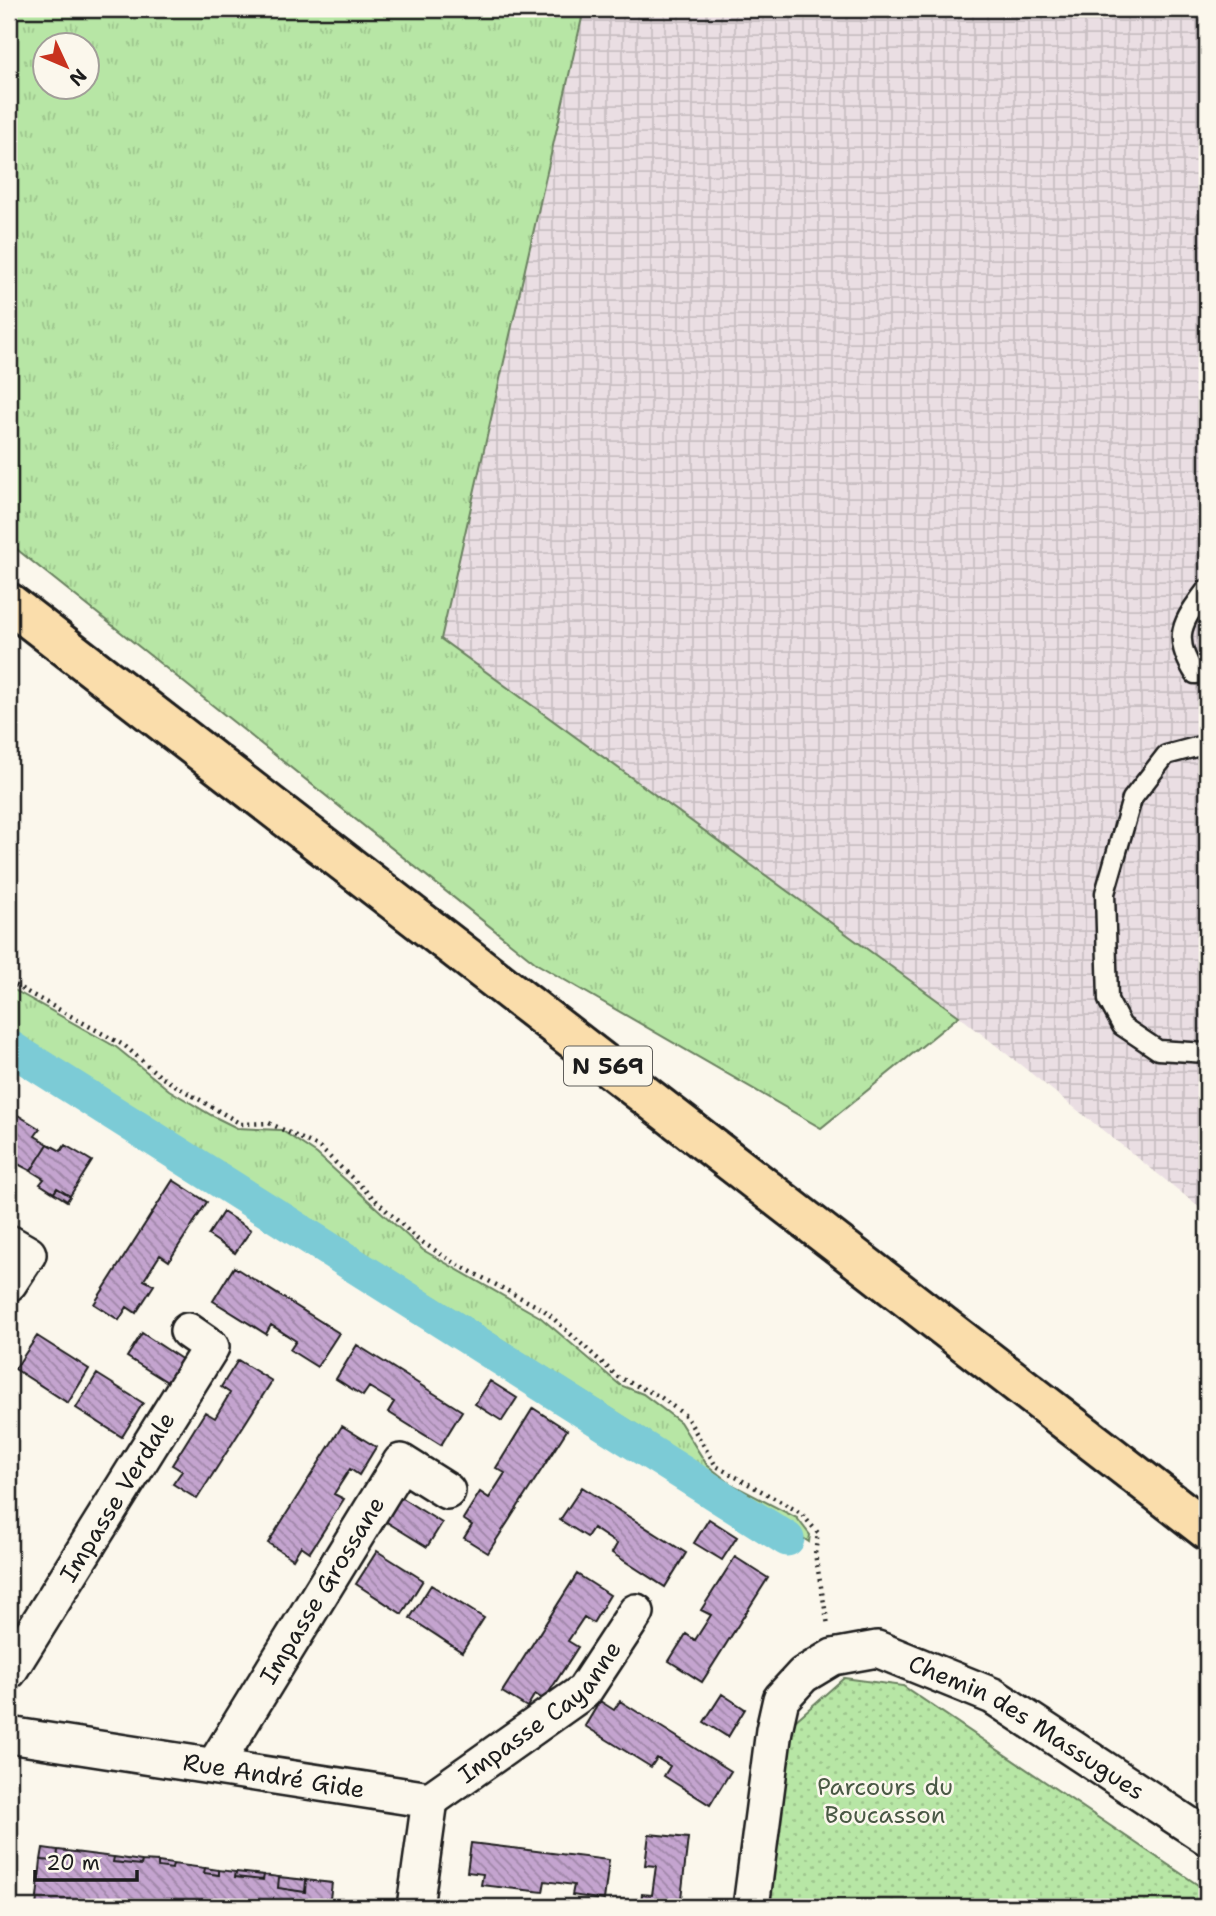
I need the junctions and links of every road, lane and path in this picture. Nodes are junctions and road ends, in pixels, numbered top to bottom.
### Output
1 (1207, 589) edge
2 (9, 603) edge
3 (1207, 673) edge
4 (1207, 744) edge
5 (9, 982) edge
6 (1207, 1053) edge
7 (9, 1242) edge
8 (9, 1283) edge
9 (188, 1331) dead end
10 (447, 1491) dead end
11 (1207, 1530) edge
12 (636, 1612) dead end
13 (834, 1657) junction
14 (9, 1671) edge
15 (9, 1735) edge
16 (215, 1765) junction
17 (430, 1800) junction
18 (1207, 1837) edge
19 (415, 1907) edge
20 (751, 1907) edge

1 - 3 lane
2 - 11 main road, N 569
4 - 6 lane
5 - 13 path
7 - 8 street
9 - 14 street, Impasse Verdale
10 - 16 street, Impasse Grossane
12 - 17 street, Impasse Cayanne
13 - 18 street, Chemin des Massugues
13 - 20 street, Chemin des Massugues
15 - 16 street, Rue André Gide
16 - 17 street, Rue André Gide
17 - 19 street

